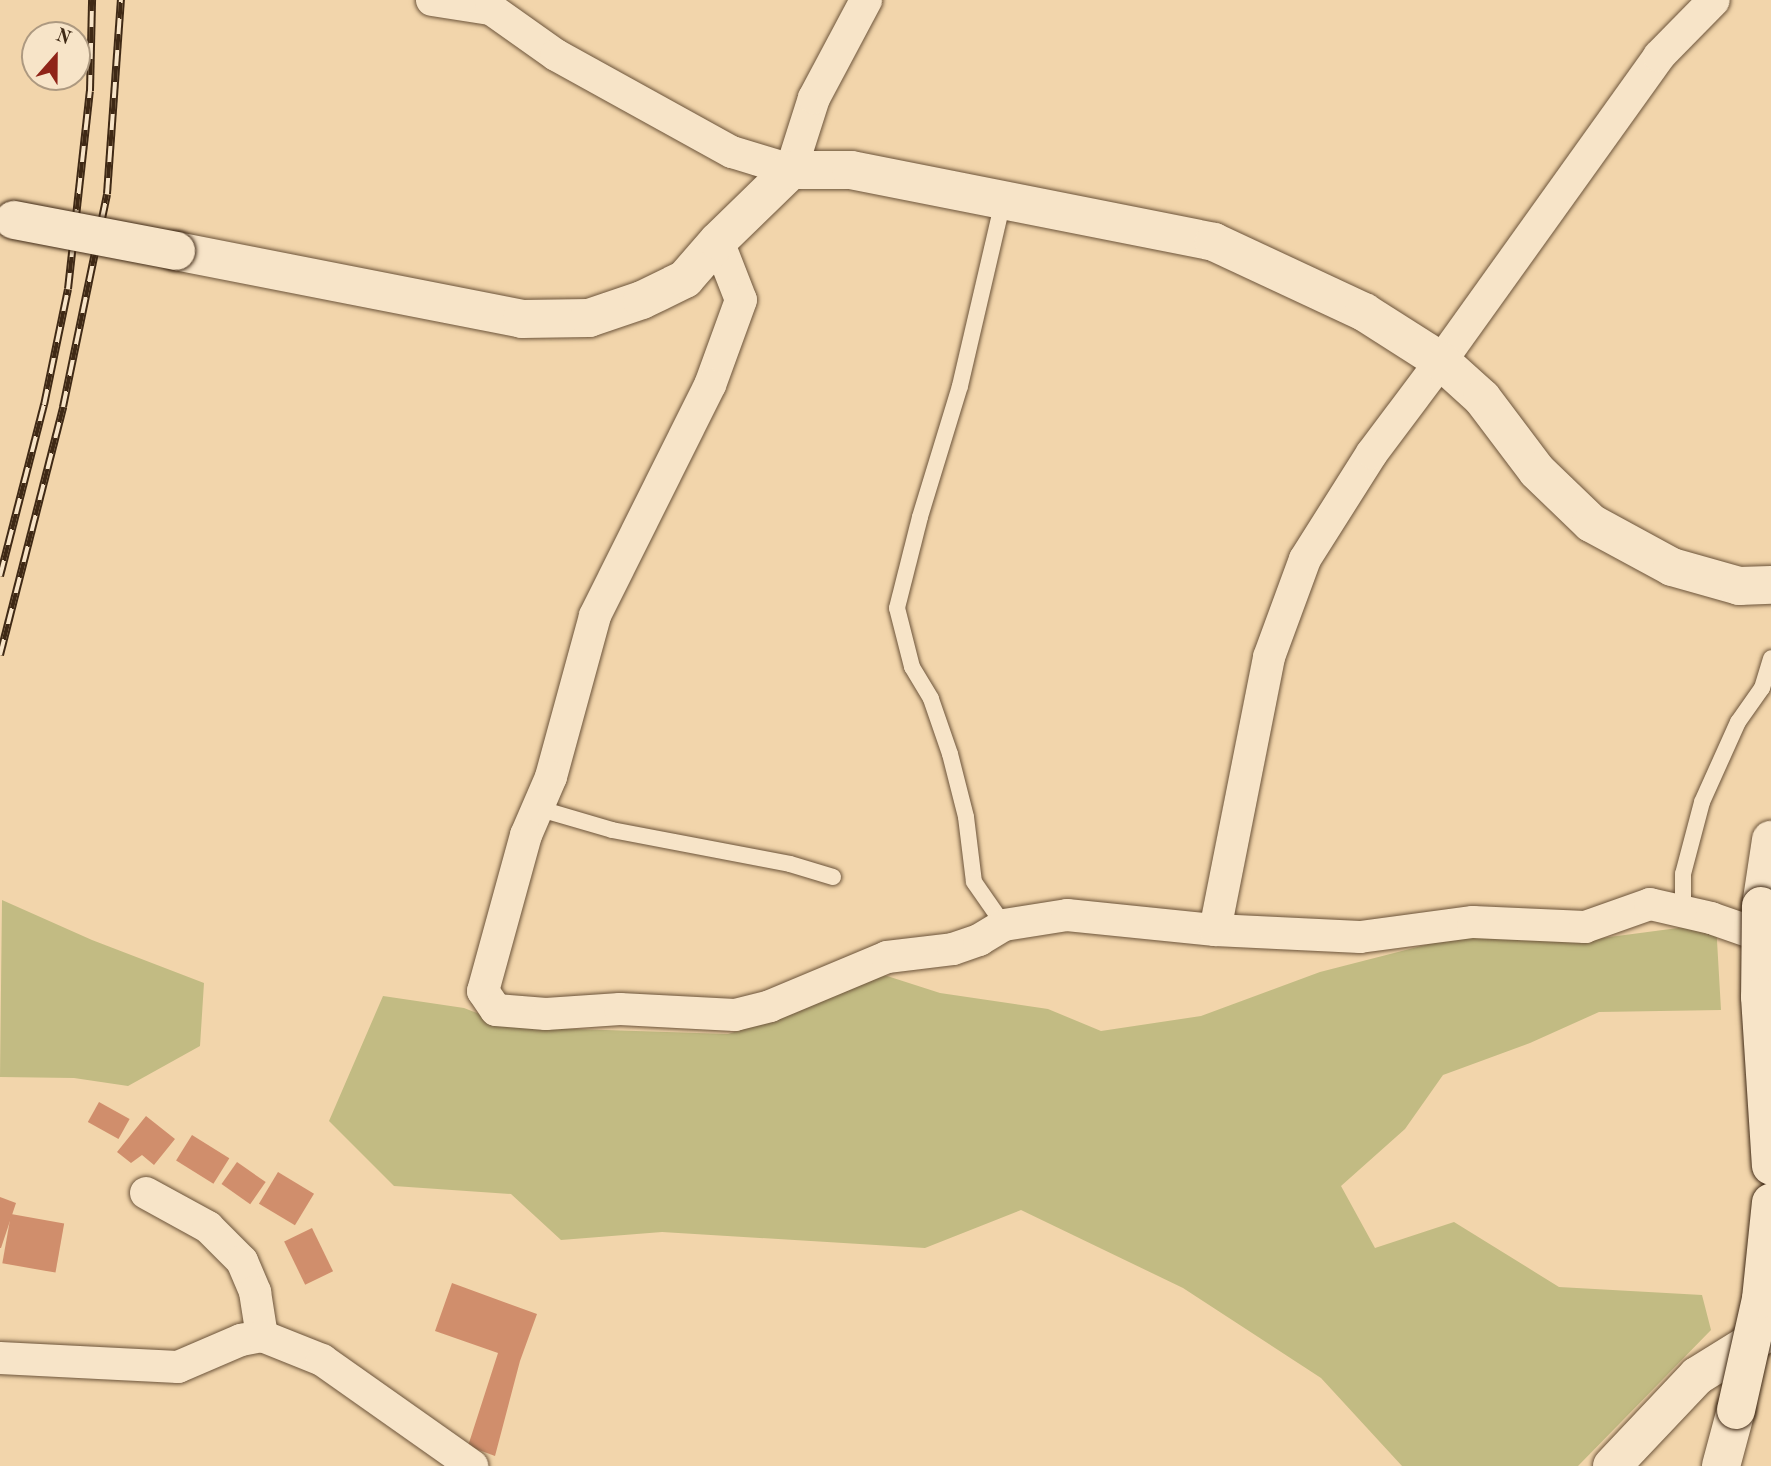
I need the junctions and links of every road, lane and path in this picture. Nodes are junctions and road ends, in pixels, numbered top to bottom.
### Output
1 (432, 0) edge
2 (866, 0) edge
3 (1714, 0) edge
4 (495, 4) edge
5 (791, 170) junction
6 (1003, 201) junction
7 (7, 219) edge
8 (718, 241) junction
9 (1441, 361) junction
10 (1771, 585) edge
11 (1771, 658) edge
12 (537, 808) junction
13 (1771, 840) edge
14 (834, 877) dead end
15 (1683, 910) junction
16 (1766, 922) edge
17 (1004, 925) junction
18 (1215, 930) junction
19 (1771, 1166) edge
20 (146, 1193) dead end
21 (1771, 1203) edge
22 (262, 1336) junction
23 (1756, 1339) edge
24 (0, 1358) edge
25 (472, 1466) edge
26 (1612, 1466) edge
27 (1721, 1466) edge

1 - 4 street
2 - 5 street
3 - 9 street
4 - 5 street
5 - 6 street
5 - 8 street
6 - 9 street
6 - 17 lane
7 - 8 street, bridge
8 - 12 street
9 - 10 street
9 - 18 street
11 - 15 lane
12 - 14 lane
12 - 17 street
13 - 16 street
15 - 16 street
15 - 18 street
16 - 19 street, bridge
17 - 18 street
20 - 22 street
21 - 27 street, bridge
22 - 24 street
22 - 25 street
23 - 26 street

